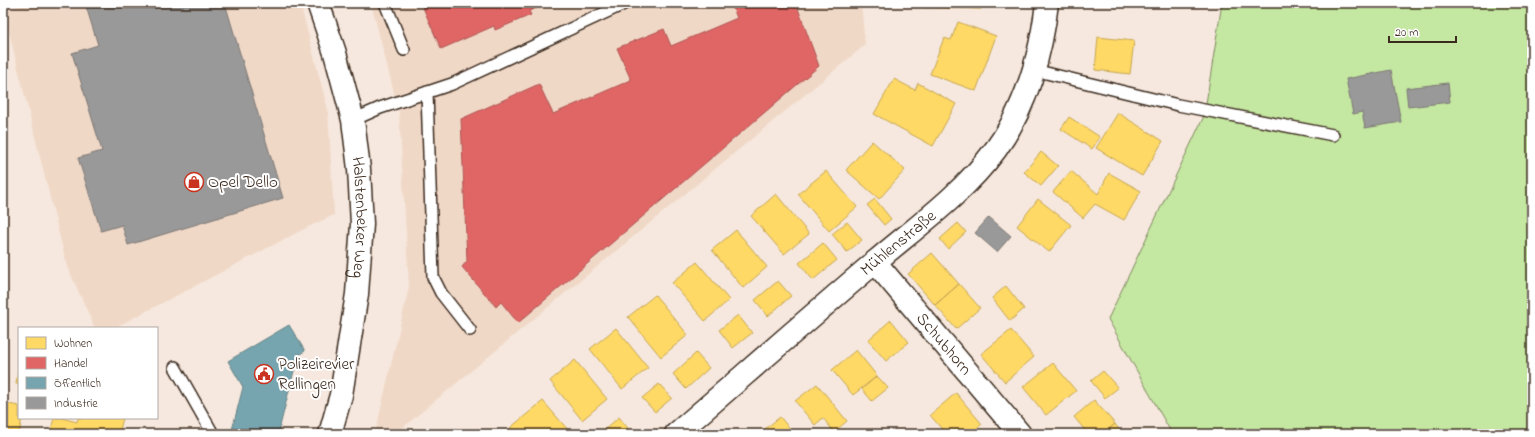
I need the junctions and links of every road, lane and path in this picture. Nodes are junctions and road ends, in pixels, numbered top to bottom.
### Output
1 (318, 3) edge
2 (385, 3) edge
3 (626, 3) edge
4 (1047, 3) edge
5 (404, 50) dead end
6 (1034, 70) junction
7 (427, 92) junction
8 (353, 120) junction
9 (1333, 135) dead end
10 (875, 262) junction
11 (470, 330) dead end
12 (175, 367) dead end
13 (1013, 431) edge
14 (213, 434) edge
15 (330, 434) edge
16 (676, 434) edge

1 - 8 street, Halstenbeker Weg
2 - 5 lane
3 - 7 lane
4 - 6 street, Mühlenstraße
6 - 9 lane
6 - 10 street, Mühlenstraße
7 - 8 lane
7 - 11 lane
8 - 15 street, Halstenbeker Weg
10 - 13 street, Schubhorn
10 - 16 street, Mühlenstraße
12 - 14 lane

